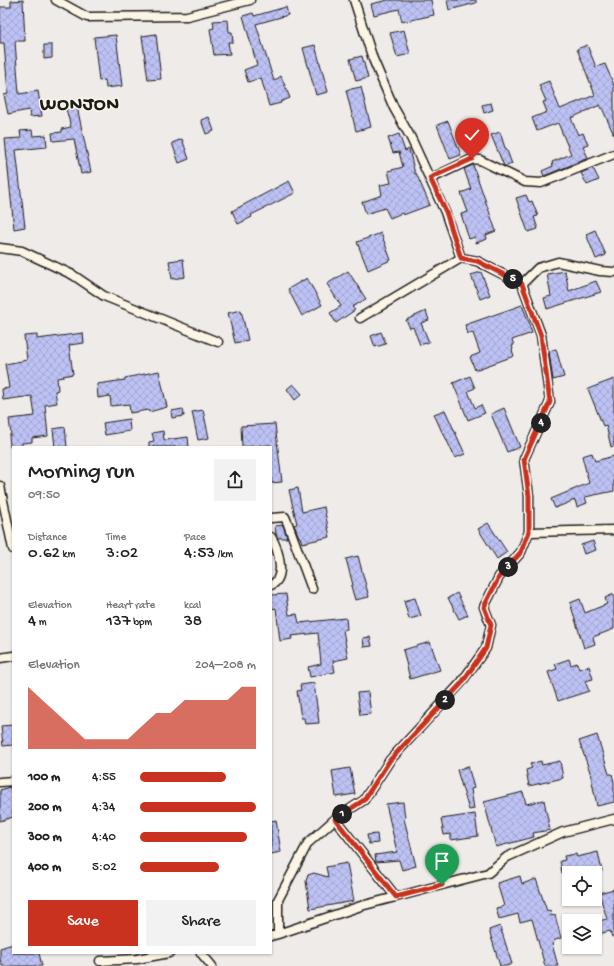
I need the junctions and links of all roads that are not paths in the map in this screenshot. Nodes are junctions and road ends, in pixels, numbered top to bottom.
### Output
1 (56, 0) edge
2 (250, 0) edge
3 (354, 0) edge
4 (234, 2) edge
5 (614, 154) edge
6 (430, 178) junction
7 (0, 248) edge
8 (461, 258) junction
9 (614, 272) edge
10 (522, 284) junction
11 (360, 318) dead end
12 (218, 342) dead end
13 (0, 486) edge
14 (272, 518) edge
15 (11, 529) edge
16 (614, 530) edge
17 (529, 532) junction
18 (12, 539) edge
19 (272, 540) edge
20 (272, 584) edge
21 (312, 589) dead end
22 (12, 656) edge
23 (0, 658) edge
24 (12, 781) edge
25 (0, 782) edge
26 (335, 819) junction
27 (614, 819) edge
28 (396, 897) junction
29 (274, 935) edge
30 (164, 954) edge
31 (202, 954) edge
32 (100, 960) edge
33 (212, 966) edge

1 - 4 street
2 - 4 street
3 - 6 street
5 - 6 street
6 - 8 street
7 - 12 street
8 - 10 street
8 - 11 street
9 - 10 street
10 - 17 street
13 - 15 street
14 - 21 street
15 - 18 street
16 - 17 street
17 - 26 street
19 - 20 street
22 - 23 street
24 - 25 street
26 - 28 street
26 - 29 street
27 - 28 street
28 - 29 street
30 - 32 street
31 - 33 street

